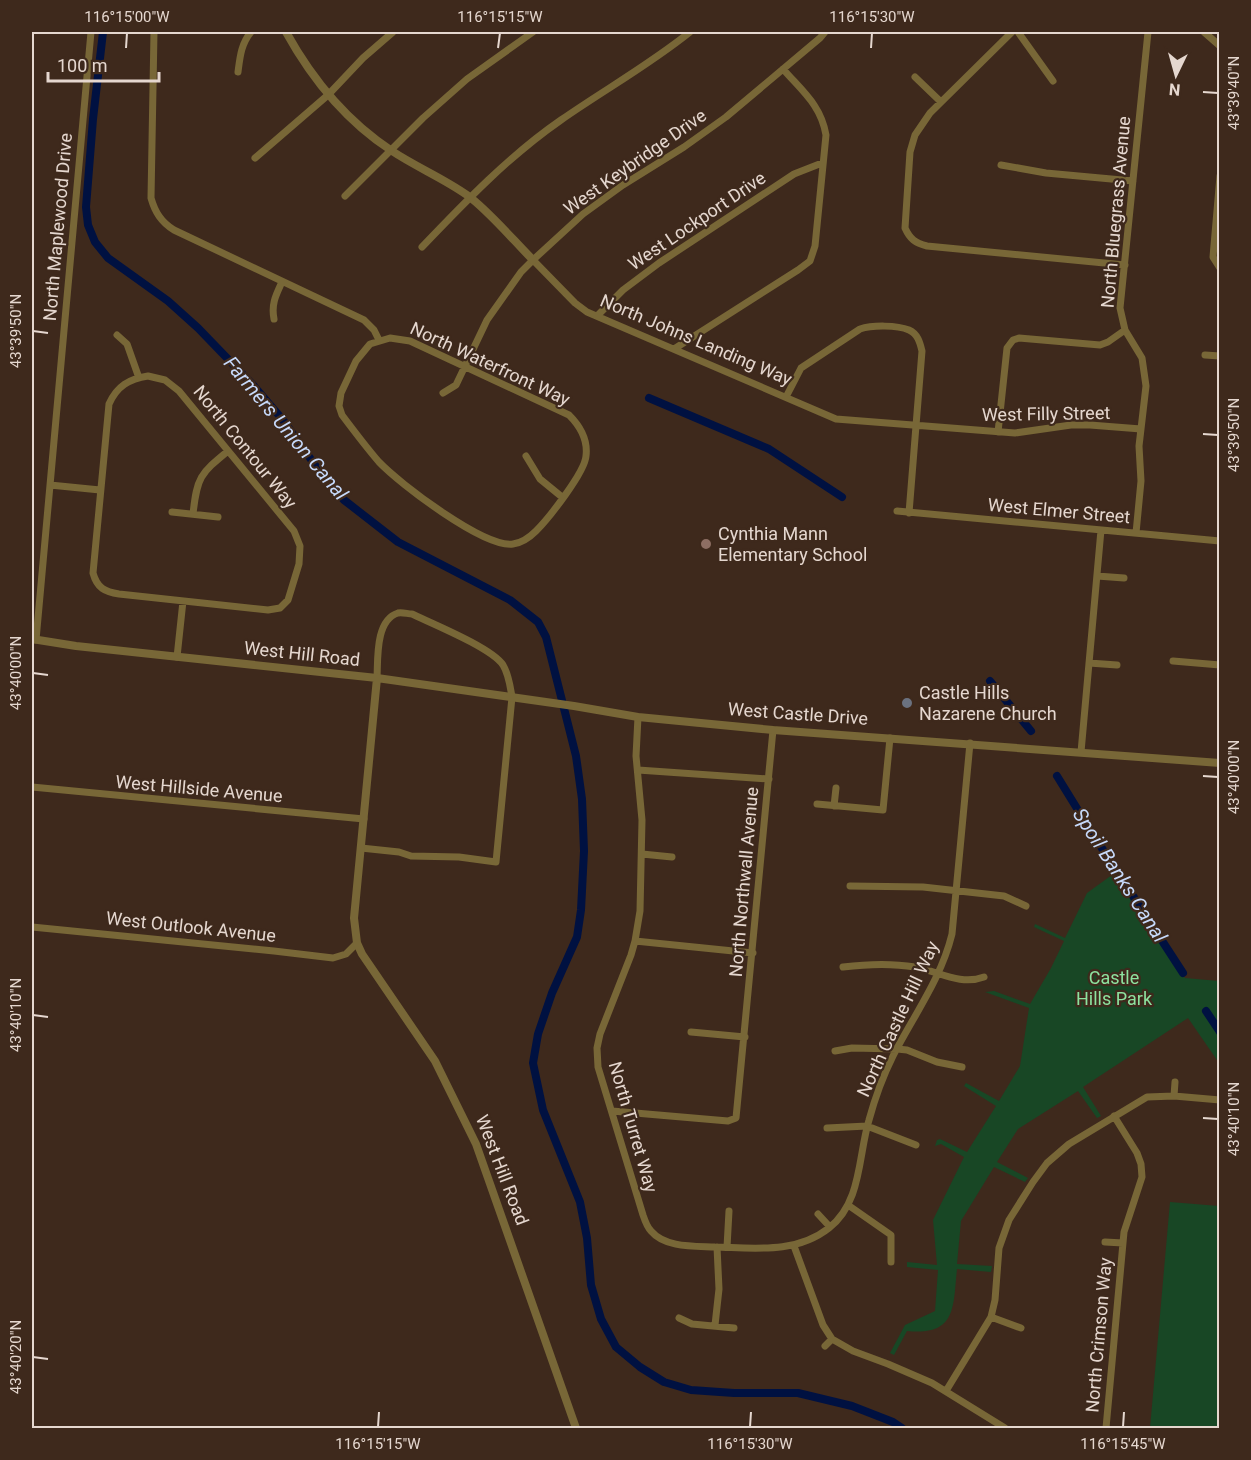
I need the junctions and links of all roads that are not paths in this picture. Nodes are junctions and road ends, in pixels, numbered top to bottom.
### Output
1 (91, 32) edge
2 (154, 32) edge
3 (251, 32) edge
4 (286, 32) edge
5 (393, 32) edge
6 (533, 32) edge
7 (690, 32) edge
8 (825, 32) edge
9 (1012, 32) edge
10 (1018, 32) edge
11 (1148, 32) edge
12 (1204, 32) edge
13 (1220, 46) edge
14 (783, 69) junction
15 (238, 72) dead end
16 (915, 77) dead end
17 (1053, 81) dead end
18 (328, 95) junction
19 (941, 102) junction
20 (392, 151) junction
21 (255, 158) dead end
22 (822, 163) junction
23 (1001, 165) dead end
24 (1220, 176) edge
25 (1133, 181) junction
26 (1219, 188) edge
27 (345, 195) dead end
28 (470, 197) junction
29 (422, 247) dead end
30 (532, 260) junction
31 (1125, 265) junction
32 (1220, 268) edge
33 (282, 282) junction
34 (597, 316) junction
35 (274, 319) dead end
36 (1125, 330) junction
37 (117, 335) dead end
38 (379, 340) junction
39 (674, 349) junction
40 (1205, 355) dead end
41 (1220, 356) edge
42 (465, 367) junction
43 (139, 378) junction
44 (443, 393) dead end
45 (786, 398) junction
46 (915, 426) junction
47 (1141, 429) junction
48 (998, 432) junction
49 (228, 451) junction
50 (526, 456) dead end
51 (50, 486) junction
52 (100, 490) junction
53 (562, 497) junction
54 (172, 512) dead end
55 (897, 512) dead end
56 (909, 513) junction
57 (193, 514) junction
58 (218, 516) dead end
59 (1101, 530) junction
60 (1136, 533) junction
61 (1220, 541) edge
62 (1097, 576) junction
63 (1124, 578) dead end
64 (183, 601) junction
65 (34, 639) edge
66 (177, 657) junction
67 (1173, 661) dead end
68 (1089, 663) junction
69 (1117, 665) dead end
70 (1220, 665) edge
71 (377, 678) junction
72 (512, 697) junction
73 (638, 717) junction
74 (774, 730) junction
75 (890, 738) junction
76 (970, 743) junction
77 (1081, 752) junction
78 (1220, 763) edge
79 (638, 770) junction
80 (769, 779) junction
81 (32, 787) edge
82 (836, 788) dead end
83 (817, 804) dead end
84 (834, 806) junction
85 (363, 819) junction
86 (361, 848) junction
87 (642, 854) junction
88 (672, 857) dead end
89 (850, 886) dead end
90 (956, 892) junction
91 (1026, 906) dead end
92 (32, 927) edge
93 (635, 941) junction
94 (357, 943) junction
95 (753, 953) junction
96 (843, 967) dead end
97 (939, 974) junction
98 (984, 977) dead end
99 (691, 1032) dead end
100 (745, 1037) junction
101 (897, 1049) junction
102 (835, 1051) dead end
103 (962, 1067) dead end
104 (1175, 1082) dead end
105 (1174, 1096) junction
106 (1220, 1100) edge
107 (612, 1111) junction
108 (1114, 1116) junction
109 (867, 1126) junction
110 (827, 1128) dead end
111 (916, 1145) dead end
112 (848, 1205) junction
113 (729, 1211) dead end
114 (818, 1214) dead end
115 (830, 1227) junction
116 (1105, 1242) dead end
117 (1123, 1243) junction
118 (794, 1246) junction
119 (717, 1247) junction
120 (727, 1247) junction
121 (891, 1262) dead end
122 (991, 1317) junction
123 (679, 1318) dead end
124 (715, 1325) junction
125 (734, 1328) dead end
126 (1021, 1328) dead end
127 (832, 1339) junction
128 (825, 1346) dead end
129 (946, 1391) junction
130 (576, 1428) edge
131 (1005, 1428) edge
132 (1106, 1428) edge

1 - 51 street, North Maplewood Drive
2 - 33 street
3 - 15 street
4 - 18 street, North Johns Landing Way
5 - 18 street
6 - 20 street
7 - 28 street
8 - 14 street, West Keybridge Drive
9 - 19 street
10 - 17 street
11 - 25 street, North Bluegrass Avenue
12 - 13 street
14 - 22 street
14 - 30 street, West Keybridge Drive
16 - 19 street
18 - 20 street, North Johns Landing Way
18 - 21 street
19 - 31 street
20 - 27 street
20 - 28 street, North Johns Landing Way
22 - 34 street, West Lockport Drive
22 - 39 street
23 - 25 street
24 - 26 street
25 - 31 street, North Bluegrass Avenue
26 - 32 street
28 - 29 street
28 - 30 street, North Johns Landing Way
30 - 34 street, North Johns Landing Way
30 - 42 street, West Keybridge Drive
31 - 36 street, North Bluegrass Avenue
33 - 35 street
33 - 38 street
34 - 39 street, North Johns Landing Way
36 - 47 street, North Bluegrass Avenue
36 - 48 street
37 - 43 street
38 - 42 street, North Waterfront Way
38 - 53 street
39 - 45 street, North Johns Landing Way
40 - 41 street
42 - 44 street, West Keybridge Drive
42 - 53 street, North Waterfront Way
43 - 49 street, North Contour Way
43 - 52 street
45 - 46 street, North Johns Landing Way
45 - 46 street
46 - 48 street, West Filly Street
46 - 56 street
47 - 48 street, West Filly Street
47 - 60 street, North Bluegrass Avenue
49 - 57 street
49 - 64 street, North Contour Way
50 - 53 street
51 - 52 street
51 - 65 street, North Maplewood Drive
52 - 64 street
54 - 57 street
55 - 56 street, West Elmer Street
56 - 59 street, West Elmer Street
57 - 58 street
59 - 60 street, West Elmer Street
59 - 62 street
60 - 61 street, West Elmer Street
62 - 63 street
62 - 68 street
64 - 66 street
65 - 66 street, West Hill Road
66 - 71 street, West Hill Road
67 - 70 street
68 - 69 street
68 - 77 street
71 - 72 street, West Castle Drive
71 - 72 street
71 - 85 street, West Hill Road
72 - 73 street, West Castle Drive
72 - 86 street
73 - 74 street, West Castle Drive
73 - 79 street, North Turret Way
74 - 75 street, West Castle Drive
74 - 80 street, North Northwall Avenue
75 - 76 street, West Castle Drive
75 - 84 street
76 - 77 street, West Castle Drive
76 - 90 street, North Castle Hill Way
77 - 78 street, West Castle Drive
79 - 80 street
79 - 87 street, North Turret Way
80 - 95 street, North Northwall Avenue
81 - 85 street, West Hillside Avenue
82 - 84 street
83 - 84 street
85 - 86 street, West Hill Road
86 - 94 street, West Hill Road
87 - 88 street
87 - 93 street, North Turret Way
89 - 90 street
90 - 91 street
90 - 97 street, North Castle Hill Way
92 - 94 street, West Outlook Avenue
93 - 95 street
93 - 107 street, North Turret Way
94 - 130 street, West Hill Road
95 - 100 street, North Northwall Avenue
96 - 97 street
97 - 98 street
97 - 101 street, North Castle Hill Way
99 - 100 street
100 - 107 street, North Northwall Avenue
101 - 102 street
101 - 103 street
101 - 109 street, North Castle Hill Way
104 - 105 street
105 - 106 street
105 - 108 street
107 - 119 street, North Turret Way
108 - 117 street, North Crimson Way
108 - 122 street
109 - 110 street
109 - 111 street
109 - 112 street, North Castle Hill Way
112 - 115 street, North Castle Hill Way
112 - 121 street
113 - 120 street
114 - 115 street
115 - 118 street, North Castle Hill Way
116 - 117 street, North Crimson Way
117 - 132 street, North Crimson Way
118 - 120 street, North Turret Way
118 - 127 street
119 - 120 street, North Turret Way
119 - 124 street
122 - 126 street
122 - 129 street
123 - 124 street
124 - 125 street
127 - 128 street
127 - 129 street
129 - 131 street

